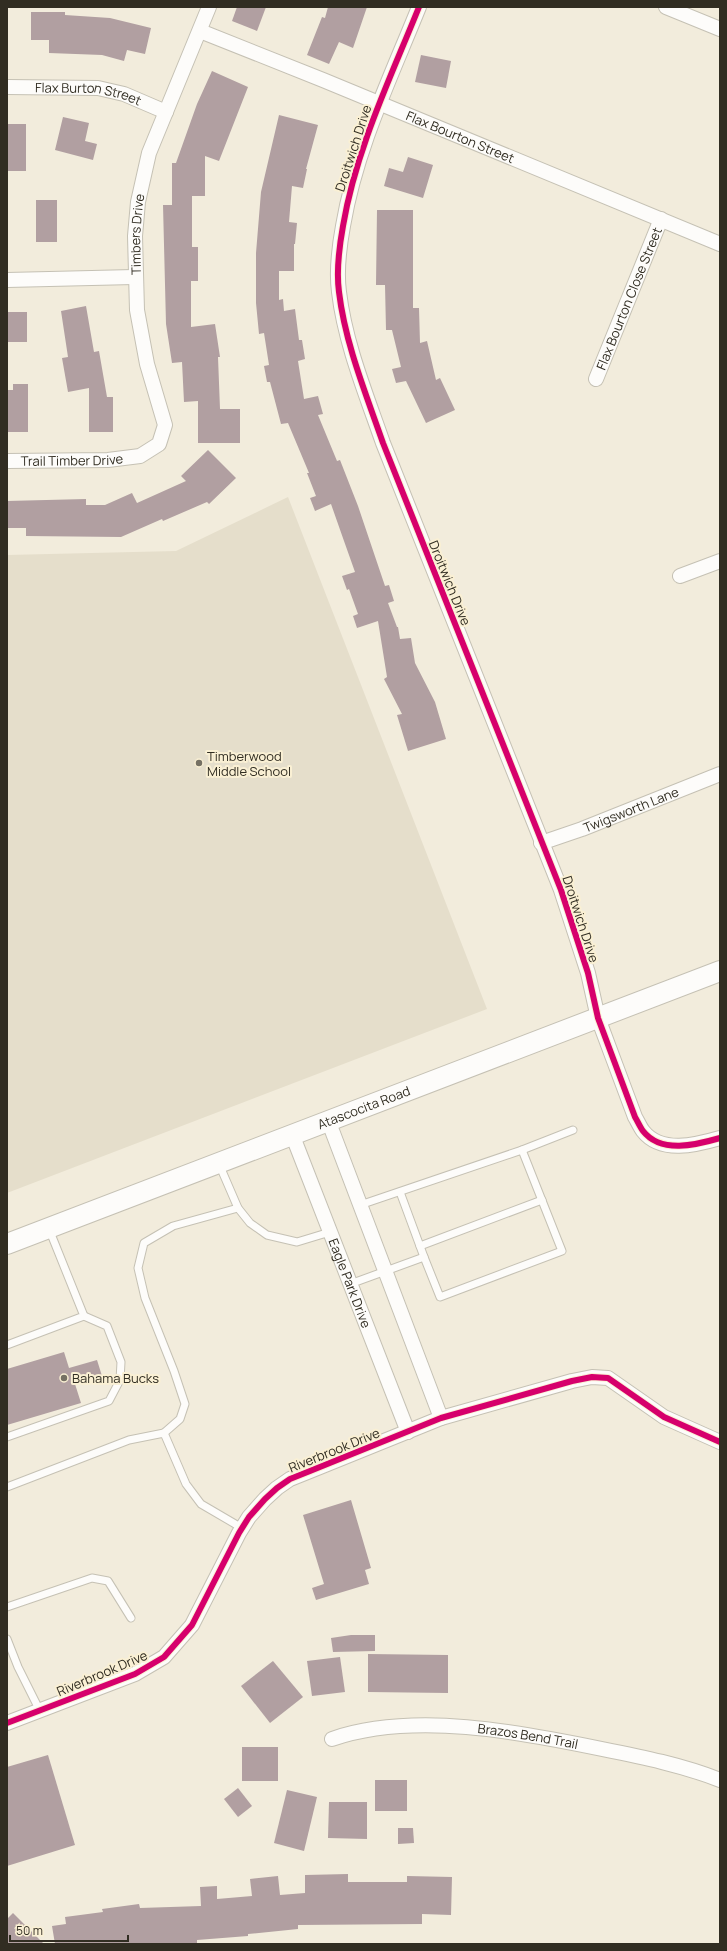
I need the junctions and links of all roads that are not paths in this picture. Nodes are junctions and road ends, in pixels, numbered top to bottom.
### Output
1 (209, 7) edge
2 (419, 7) edge
3 (666, 7) edge
4 (720, 29) edge
5 (200, 31) junction
6 (7, 87) edge
7 (379, 104) junction
8 (166, 112) junction
9 (661, 219) junction
10 (720, 244) edge
11 (134, 277) junction
12 (7, 280) edge
13 (596, 379) dead end
14 (137, 456) joint
15 (7, 460) edge
16 (720, 561) edge
17 (680, 576) dead end
18 (720, 774) edge
19 (541, 843) junction
20 (720, 971) edge
21 (598, 1018) junction
22 (328, 1120) junction
23 (573, 1130) dead end
24 (292, 1134) junction
25 (720, 1138) edge
26 (522, 1150) junction
27 (219, 1162) junction
28 (400, 1192) junction
29 (542, 1200) junction
30 (360, 1205) junction
31 (238, 1208) junction
32 (49, 1228) junction
33 (330, 1232) junction
34 (7, 1244) edge
35 (420, 1246) junction
36 (424, 1257) junction
37 (385, 1271) junction
38 (350, 1284) junction
39 (84, 1316) junction
40 (7, 1345) edge
41 (441, 1418) junction
42 (408, 1432) junction
43 (164, 1433) junction
44 (7, 1437) edge
45 (720, 1442) edge
46 (7, 1487) edge
47 (242, 1528) junction
48 (7, 1607) edge
49 (131, 1618) dead end
50 (7, 1639) edge
51 (40, 1711) junction
52 (7, 1723) edge
53 (332, 1739) dead end
54 (720, 1780) edge

1 - 5 street, Timbers Drive
2 - 7 street, Droitwich Drive
3 - 4 street
5 - 7 street, Flax Bourton Street
5 - 8 street, Timbers Drive
6 - 8 street, Flax Burton Street
7 - 9 street, Flax Bourton Street
7 - 19 street, Droitwich Drive
8 - 11 street, Timbers Drive
9 - 10 street, Flax Bourton Street
9 - 13 street, Flax Bourton Close Street
11 - 12 street
11 - 14 street, Timbers Drive
14 - 15 street, Trail Timber Drive
16 - 17 street
18 - 19 street, Twigsworth Lane
19 - 21 street, Droitwich Drive
20 - 21 main road, Atascocita Road
21 - 22 main road, Atascocita Road
21 - 25 street, Droitwich Drive
22 - 24 main road, Atascocita Road
22 - 30 street
23 - 26 lane
24 - 27 main road, Atascocita Road
24 - 33 street, Eagle Park Drive
26 - 28 lane
26 - 29 lane
27 - 31 lane
27 - 32 main road, Atascocita Road
28 - 30 lane
28 - 35 lane
29 - 35 lane
29 - 36 lane
30 - 37 street
31 - 33 lane
31 - 43 lane
32 - 34 main road, Atascocita Road
32 - 39 lane
33 - 38 street, Eagle Park Drive
35 - 36 lane
36 - 37 lane
37 - 38 lane
37 - 41 street
38 - 42 street, Eagle Park Drive
39 - 40 lane
39 - 44 lane
41 - 42 street, Riverbrook Drive
41 - 45 street, Riverbrook Drive
42 - 47 street, Riverbrook Drive
43 - 46 lane
43 - 47 lane
47 - 51 street, Riverbrook Drive
48 - 49 lane
50 - 51 lane
51 - 52 street, Riverbrook Drive
53 - 54 street, Brazos Bend Trail

